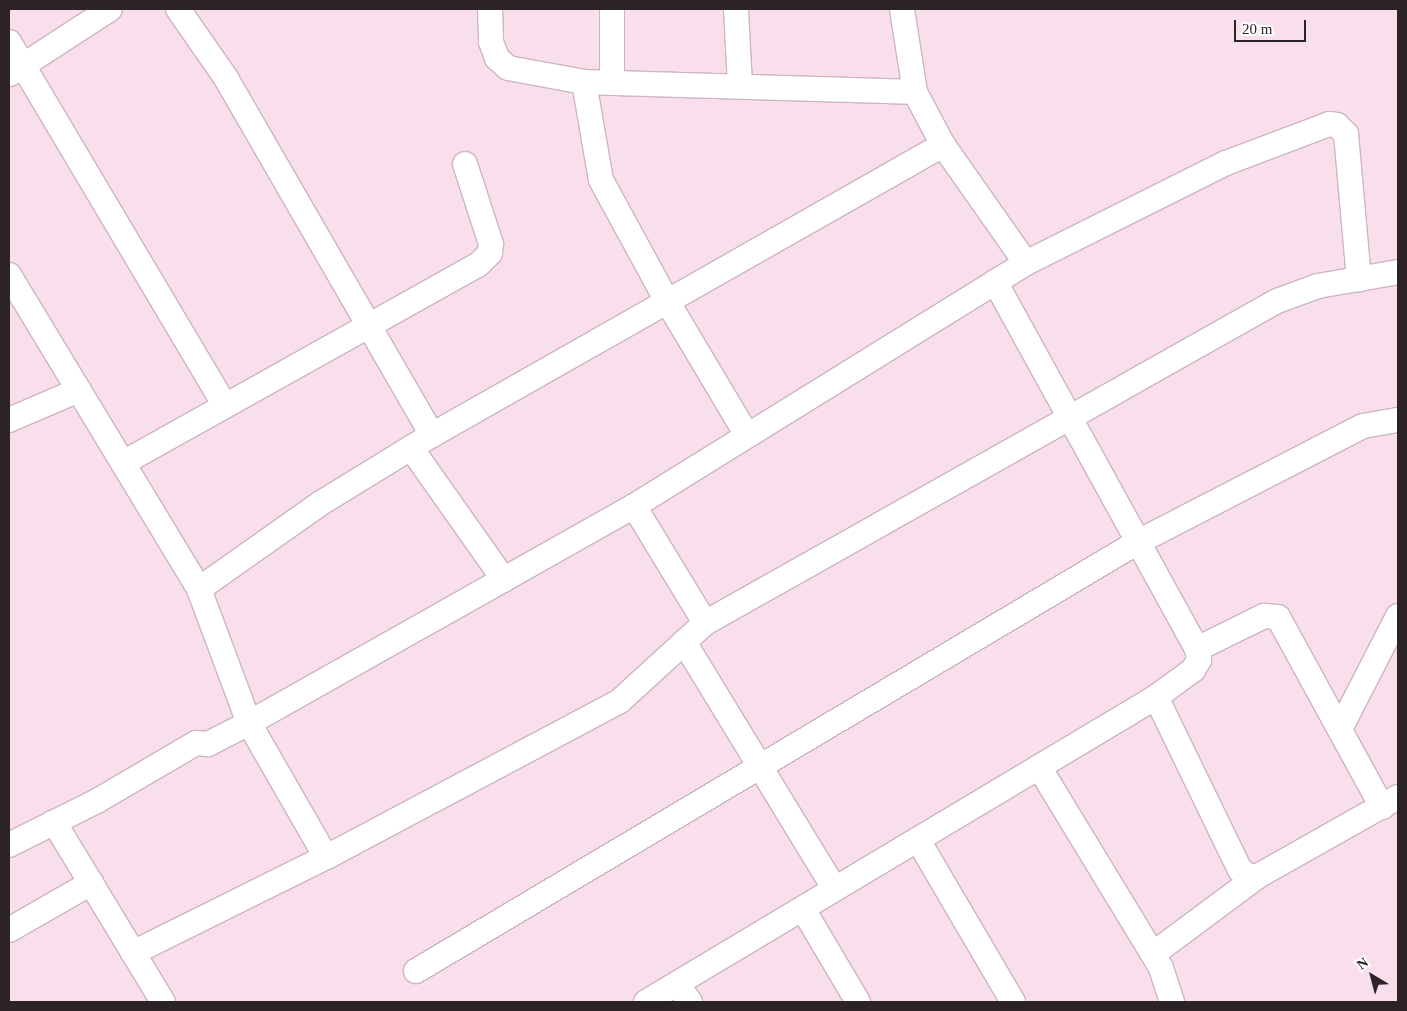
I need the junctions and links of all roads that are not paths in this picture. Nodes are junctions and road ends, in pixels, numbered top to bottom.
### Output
1 (110, 9) edge
2 (178, 9) edge
3 (490, 9) edge
4 (612, 9) edge
5 (736, 9) edge
6 (902, 9) edge
7 (9, 42) edge
8 (16, 70) edge
9 (584, 82) junction
10 (612, 82) junction
11 (740, 86) junction
12 (915, 92) junction
13 (942, 145) junction
14 (465, 164) dead end
15 (1026, 263) junction
16 (1398, 272) edge
17 (9, 275) edge
18 (1359, 279) junction
19 (995, 282) junction
20 (667, 301) junction
21 (369, 326) junction
22 (78, 390) junction
23 (225, 406) junction
24 (1069, 416) junction
25 (9, 420) edge
26 (1398, 420) edge
27 (432, 434) junction
28 (747, 435) junction
29 (411, 448) junction
30 (123, 463) junction
31 (634, 506) junction
32 (1138, 542) junction
33 (504, 580) junction
34 (200, 589) junction
35 (705, 623) junction
36 (1395, 629) edge
37 (684, 642) junction
38 (1197, 649) junction
39 (1156, 697) junction
40 (250, 723) junction
41 (1340, 729) junction
42 (760, 766) junction
43 (1039, 767) junction
44 (1390, 802) edge
45 (54, 822) junction
46 (918, 840) junction
47 (9, 844) edge
48 (326, 857) junction
49 (1258, 876) junction
50 (91, 883) junction
51 (835, 889) junction
52 (803, 909) junction
53 (9, 930) edge
54 (133, 953) junction
55 (1153, 954) junction
56 (416, 971) dead end
57 (684, 993) edge
58 (163, 1002) edge
59 (646, 1002) edge
60 (858, 1002) edge
61 (1013, 1002) edge
62 (1172, 1002) edge

1 - 8 street
2 - 21 street
3 - 9 street
4 - 10 street
5 - 11 street
6 - 12 street
7 - 8 street
8 - 23 street
9 - 10 street
9 - 20 street
10 - 11 street
11 - 12 street
12 - 13 street
13 - 15 street
13 - 20 street
14 - 21 street
15 - 18 street
15 - 19 street
16 - 18 street
17 - 22 street
18 - 24 street
19 - 24 street
19 - 28 street
20 - 27 street
20 - 28 street
21 - 23 street
21 - 27 street
22 - 25 street
22 - 30 street
23 - 30 street
24 - 32 street
24 - 35 street
26 - 32 street
27 - 29 street
28 - 31 street
29 - 33 street
29 - 34 street
30 - 34 street
31 - 33 street
31 - 35 street
32 - 38 street
32 - 42 street
33 - 40 street
34 - 40 street
35 - 37 street
36 - 41 street
37 - 42 street
37 - 48 street
38 - 39 street
38 - 41 street
39 - 43 street
39 - 49 street
40 - 45 street
40 - 48 street
41 - 44 street
42 - 51 street
42 - 56 street
43 - 46 street
43 - 55 street
44 - 49 street
45 - 47 street
45 - 50 street
46 - 51 street
46 - 61 street
48 - 54 street
49 - 55 street
50 - 53 street
50 - 54 street
51 - 52 street
52 - 57 street
52 - 60 street
54 - 58 street
55 - 62 street
57 - 59 street

